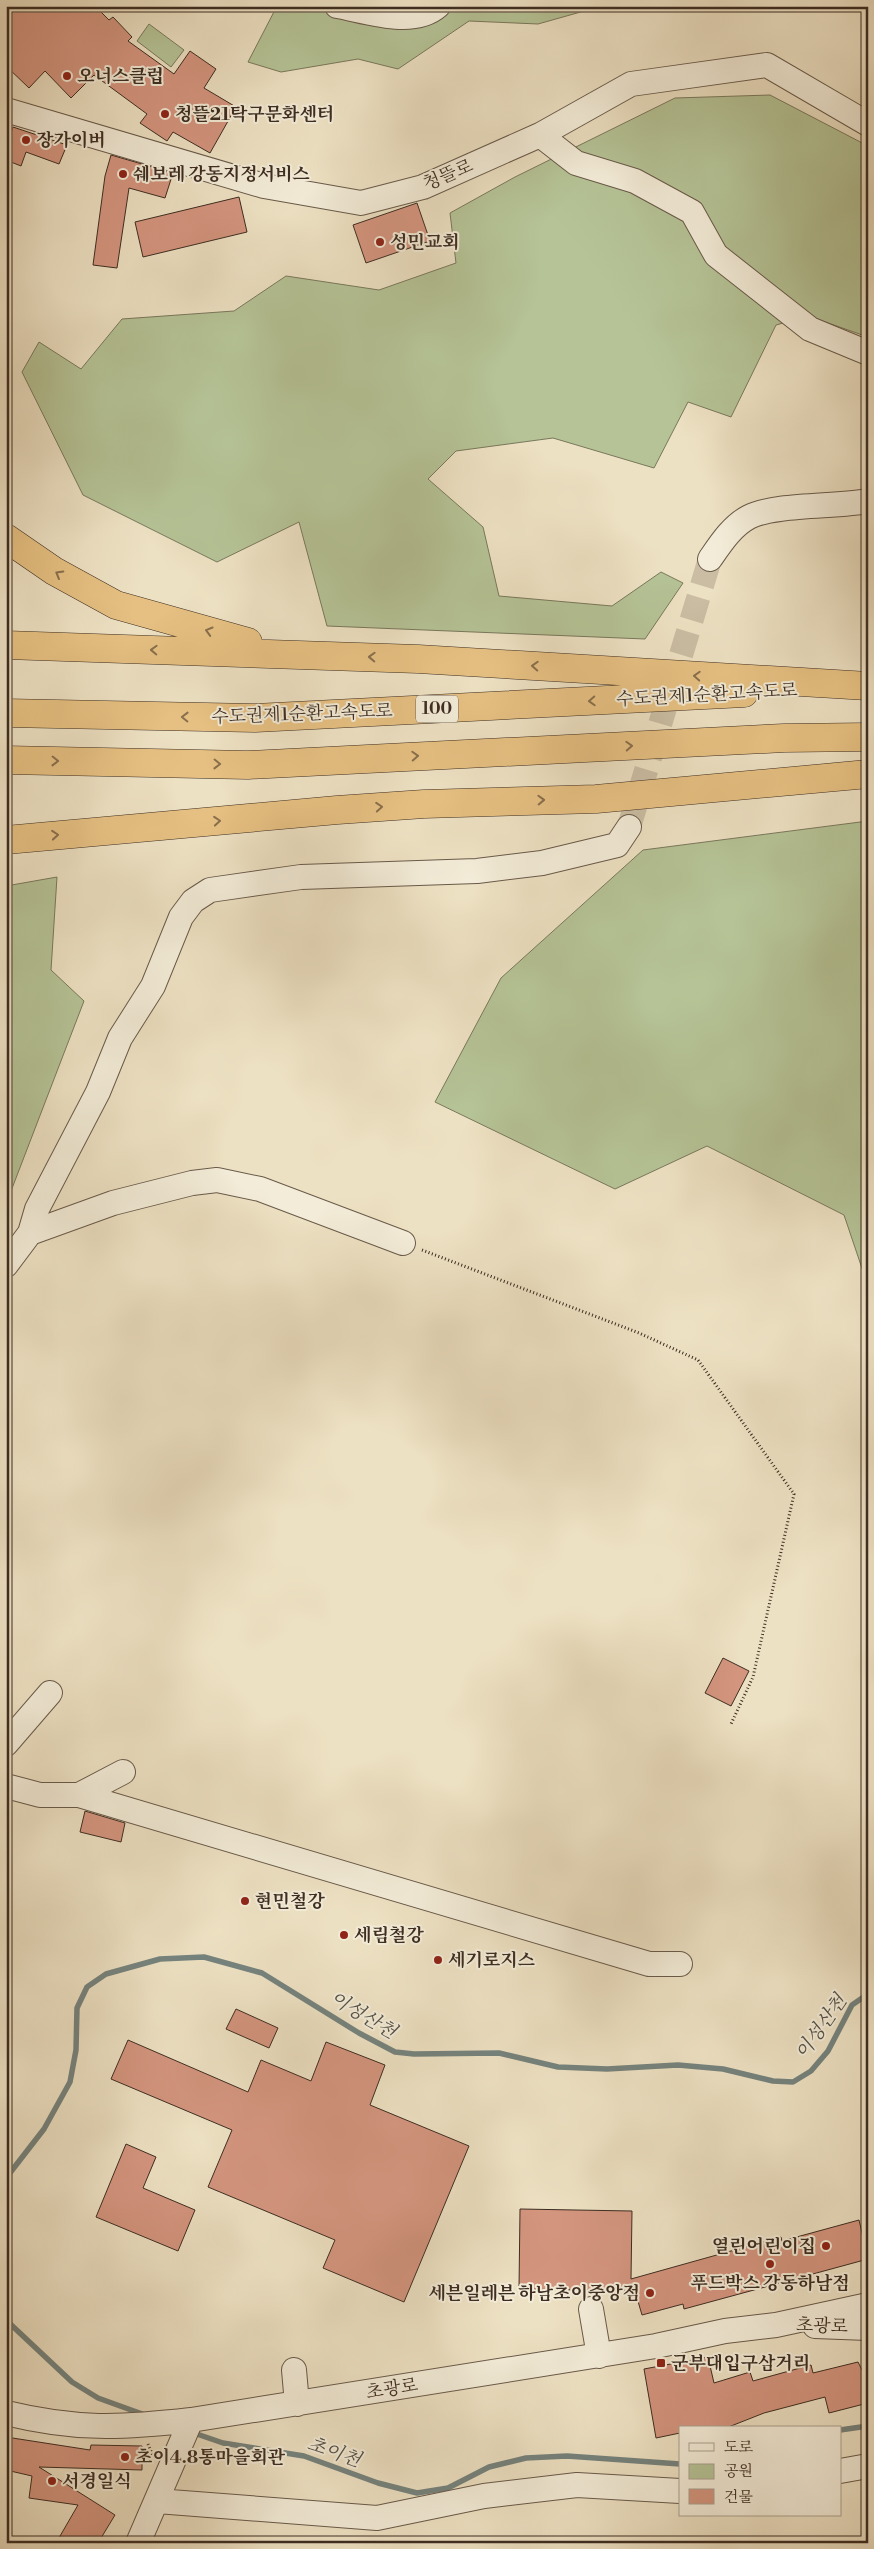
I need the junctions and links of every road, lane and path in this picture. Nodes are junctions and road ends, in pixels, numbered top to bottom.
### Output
1 (337, 6) edge
2 (438, 6) edge
3 (6, 110) edge
4 (868, 124) edge
5 (540, 134) junction
6 (868, 353) edge
7 (868, 501) edge
8 (6, 538) edge
9 (710, 559) tunnel mouth
10 (6, 645) edge
11 (290, 654) junction
12 (868, 686) edge
13 (6, 713) edge
14 (868, 737) edge
15 (6, 760) edge
16 (868, 774) edge
17 (629, 827) tunnel mouth
18 (6, 840) edge
19 (30, 1233) junction
20 (403, 1243) joint
21 (6, 1265) edge
22 (50, 1693) dead end
23 (730, 1724) dead end
24 (6, 1744) edge
25 (122, 1772) dead end
26 (6, 1786) edge
27 (79, 1796) junction
28 (680, 1964) dead end
29 (868, 2305) edge
30 (591, 2309) dead end
31 (776, 2325) junction
32 (868, 2328) edge
33 (598, 2356) junction
34 (294, 2370) dead end
35 (297, 2404) junction
36 (6, 2413) edge
37 (191, 2420) junction
38 (868, 2466) edge
39 (842, 2471) edge
40 (679, 2491) edge
41 (157, 2501) junction
42 (138, 2543) edge

1 - 2 street
3 - 5 street, 청뜰로
4 - 5 street, 청뜰로
5 - 6 street
7 - 9 street
11 -> 8 highway
11 -> 10 highway
12 -> 11 highway
12 -> 13 highway, 수도권제1순환고속도로 / 100
15 -> 14 highway
18 -> 16 highway
17 - 19 street
19 - 20 street
19 - 21 street
20 - 23 path
22 - 24 street
25 - 27 street
26 - 27 street
27 - 28 street
29 - 31 street, 초광로
30 - 33 street
31 - 32 street, 초광로
31 - 33 street, 초광로
33 - 35 street, 초광로
34 - 35 street
35 - 37 street, 초광로
36 - 37 street, 초광로
37 - 41 street
38 - 39 street
40 - 41 street
41 - 42 street

